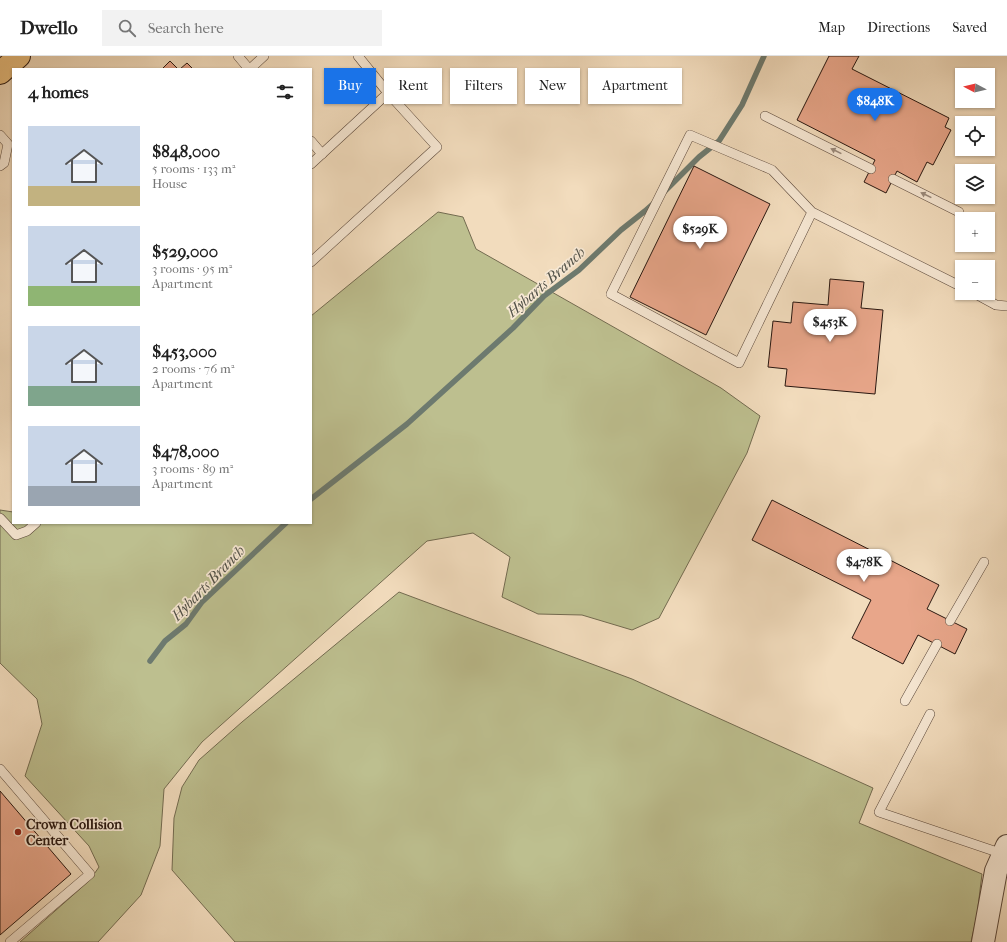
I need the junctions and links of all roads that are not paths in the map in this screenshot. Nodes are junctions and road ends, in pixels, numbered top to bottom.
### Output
1 (19, 56) edge
2 (238, 56) edge
3 (264, 56) edge
4 (358, 56) edge
5 (248, 68) edge
6 (250, 68) edge
7 (0, 73) edge
8 (384, 88) edge
9 (384, 97) edge
10 (398, 104) edge
11 (765, 116) dead end
12 (0, 135) edge
13 (312, 142) edge
14 (10, 145) edge
15 (322, 154) junction
16 (312, 163) edge
17 (0, 166) edge
18 (871, 169) dead end
19 (893, 179) dead end
20 (812, 212) junction
21 (959, 212) dead end
22 (312, 261) edge
23 (955, 284) edge
24 (987, 300) edge
25 (1007, 306) edge
26 (0, 518) edge
27 (35, 524) edge
28 (984, 562) dead end
29 (950, 621) dead end
30 (937, 644) dead end
31 (905, 701) dead end
32 (930, 714) dead end
33 (0, 768) edge
34 (1005, 850) edge
35 (10, 942) edge
36 (983, 942) edge

1 - 7 main road
2 - 5 lane
3 - 6 lane
4 - 8 lane
9 - 15 lane
10 - 22 lane
18 -> 11 lane
12 - 14 lane
13 - 15 lane
14 - 17 lane
15 - 16 lane
21 -> 19 lane
20 - 20 lane
20 - 23 lane
24 - 25 lane
26 - 27 lane
28 - 29 lane
30 - 31 lane
32 - 34 lane
33 - 35 lane
34 - 36 street

